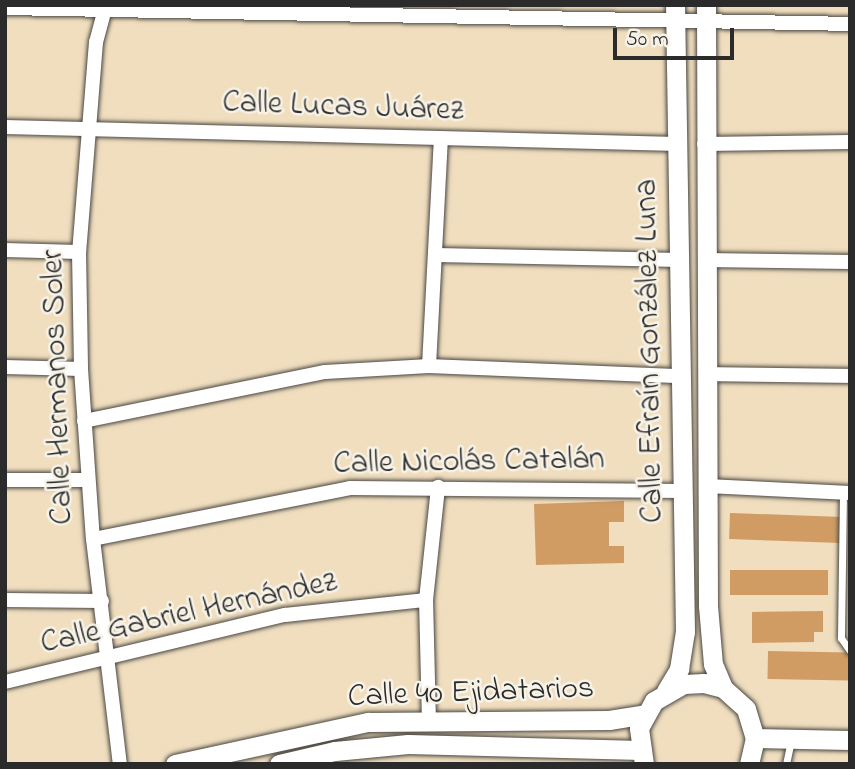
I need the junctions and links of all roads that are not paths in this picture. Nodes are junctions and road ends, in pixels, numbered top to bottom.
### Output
1 (105, 7) edge
2 (5, 8) edge
3 (444, 11) edge
4 (676, 14) edge
5 (704, 14) edge
6 (850, 24) edge
7 (5, 127) edge
8 (88, 127) junction
9 (441, 140) junction
10 (850, 142) edge
11 (678, 144) junction
12 (704, 144) junction
13 (5, 250) edge
14 (79, 251) junction
15 (436, 255) junction
16 (680, 260) junction
17 (705, 260) junction
18 (850, 262) edge
19 (429, 366) junction
20 (5, 367) edge
21 (80, 369) junction
22 (706, 374) junction
23 (681, 376) junction
24 (850, 376) edge
25 (84, 421) junction
26 (5, 480) edge
27 (88, 480) junction
28 (707, 486) junction
29 (438, 487) junction
30 (683, 491) junction
31 (846, 493) edge
32 (93, 539) junction
33 (5, 600) edge
34 (426, 600) junction
35 (102, 601) junction
36 (850, 650) edge
37 (108, 658) junction
38 (5, 682) edge
39 (723, 688) junction
40 (666, 691) junction
41 (646, 714) junction
42 (429, 722) junction
43 (511, 723) junction
44 (755, 738) junction
45 (791, 739) junction
46 (850, 740) edge
47 (511, 748) junction
48 (642, 757) edge
49 (120, 764) edge
50 (175, 764) edge
51 (279, 764) edge
52 (749, 764) edge
53 (786, 764) edge

1 - 2 street
1 - 3 street
1 - 8 street, Calle Hermanos Soler
3 - 4 street
4 - 5 street
4 - 11 street, Calle Efraín González Luna
5 - 6 street
5 - 12 street, Calle Efraín González Luna
7 - 8 street, Calle Lucas Juárez
8 - 9 street, Calle Lucas Juárez
8 - 14 street, Calle Hermanos Soler
9 - 11 street, Calle Lucas Juárez
9 - 15 street
10 - 12 street
11 - 16 street, Calle Efraín González Luna
12 - 17 street, Calle Efraín González Luna
13 - 14 street
14 - 21 street, Calle Hermanos Soler
15 - 16 street
15 - 19 street
16 - 23 street, Calle Efraín González Luna
17 - 18 street
17 - 22 street, Calle Efraín González Luna
19 - 23 street
19 - 25 street
20 - 21 street
21 - 25 street, Calle Hermanos Soler
22 - 24 street
22 - 28 street, Calle Efraín González Luna
23 - 30 street, Calle Efraín González Luna
25 - 27 street, Calle Hermanos Soler
26 - 27 street
27 - 32 street, Calle Hermanos Soler
28 - 31 street
28 - 39 street, Calle Efraín González Luna
29 - 30 street, Calle Nicolás Catalán
29 - 32 street, Calle Nicolás Catalán
29 - 34 street
30 - 40 street, Calle Efraín González Luna
31 - 36 lane
32 - 35 street, Calle Hermanos Soler
33 - 35 street
34 - 37 street, Calle Gabriel Hernández
34 - 42 street
35 - 37 street, Calle Hermanos Soler
37 - 38 street, Calle Gabriel Hernández
37 - 49 street, Calle Hermanos Soler
39 - 40 street
39 - 44 street
40 - 41 street, Calle Efraín González Luna
41 - 43 street, Calle 40 Ejidatarios
41 - 48 street
42 - 43 street, Calle 40 Ejidatarios
42 - 50 street, Calle 40 Ejidatarios
43 - 47 street
44 - 45 street
44 - 52 street
45 - 46 street
45 - 53 lane
47 - 48 street, Calle 40 Ejidatarios
47 - 51 street, Calle 40 Ejidatarios

